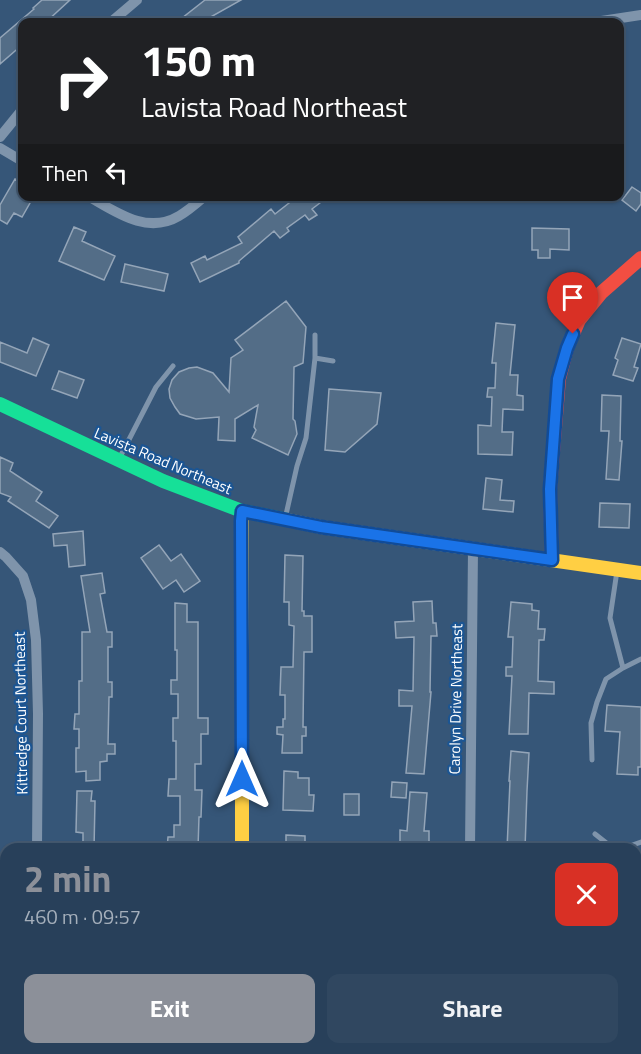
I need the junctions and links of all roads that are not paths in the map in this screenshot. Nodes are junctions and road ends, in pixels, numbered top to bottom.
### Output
1 (137, 0) edge
2 (641, 15) edge
3 (116, 18) edge
4 (621, 18) edge
5 (18, 115) edge
6 (0, 137) edge
7 (0, 148) edge
8 (18, 159) edge
9 (97, 201) edge
10 (199, 201) edge
11 (641, 258) edge
12 (315, 335) dead end
13 (315, 358) junction
14 (333, 361) dead end
15 (173, 366) dead end
16 (0, 404) edge
17 (118, 460) junction
18 (242, 511) junction
19 (285, 519) junction
20 (473, 549) junction
21 (0, 552) edge
22 (552, 560) junction
23 (617, 569) junction
24 (641, 573) edge
25 (641, 659) edge
26 (623, 668) junction
27 (592, 760) dead end
28 (595, 834) dead end
29 (37, 843) edge
30 (242, 843) edge
31 (470, 843) edge
32 (606, 843) edge

1 - 3 street
2 - 4 street
5 - 6 street
7 - 8 street
9 - 10 street
11 - 22 main road
12 - 13 lane
13 - 14 lane
13 - 19 lane
15 - 17 lane
16 - 17 main road, Lavista Road Northeast
17 - 18 main road, Lavista Road Northeast
18 - 19 main road, Lavista Road Northeast
18 - 30 main road
19 - 20 main road, Lavista Road Northeast
20 - 22 main road, Lavista Road Northeast
20 - 31 street, Carolyn Drive Northeast
21 - 29 street, Kittredge Court Northeast
22 - 23 main road, Lavista Road Northeast
23 - 24 main road, Lavista Road Northeast
23 - 26 lane
25 - 26 lane
26 - 27 lane
28 - 32 lane

